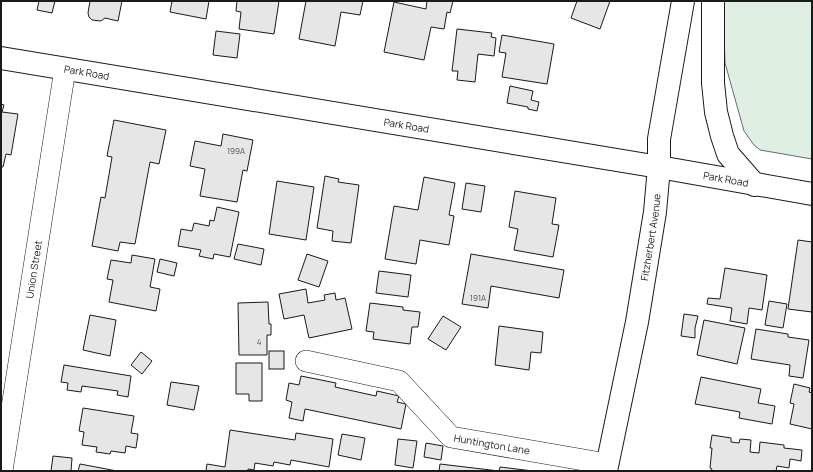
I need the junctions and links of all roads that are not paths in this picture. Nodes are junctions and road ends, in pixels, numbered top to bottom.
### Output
1 (683, 1) edge
2 (713, 1) edge
3 (1, 58) edge
4 (65, 69) junction
5 (659, 167) junction
6 (755, 185) junction
7 (812, 194) edge
8 (306, 361) dead end
9 (606, 467) edge
10 (2, 471) edge

1 - 5 main road, Fitzherbert Avenue
2 - 6 main road
3 - 4 main road, Park Road
4 - 5 main road, Park Road
4 - 10 street, Union Street
5 - 6 main road, Park Road
5 - 9 main road, Fitzherbert Avenue
6 - 7 main road, Park Road
8 - 9 street, Huntington Lane

